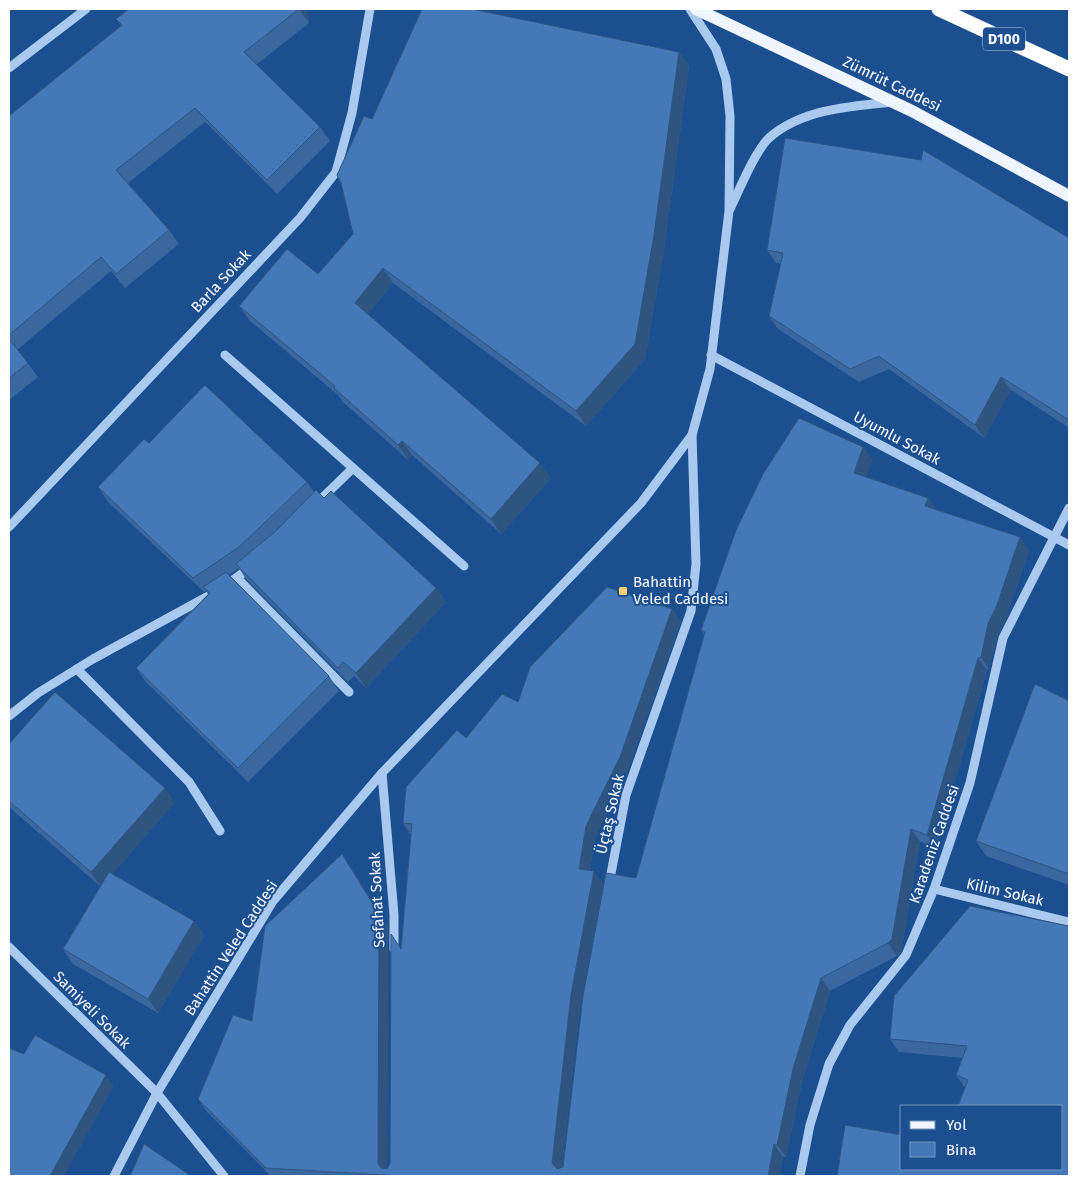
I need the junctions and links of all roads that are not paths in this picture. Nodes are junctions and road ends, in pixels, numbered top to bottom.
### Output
1 (86, 9) edge
2 (370, 9) edge
3 (690, 9) edge
4 (696, 9) edge
5 (940, 9) edge
6 (9, 68) edge
7 (1069, 69) edge
8 (894, 102) junction
9 (1069, 196) edge
10 (729, 211) junction
11 (225, 355) dead end
12 (712, 356) junction
13 (692, 435) junction
14 (353, 468) junction
15 (1069, 508) edge
16 (312, 509) edge
17 (9, 527) edge
18 (1055, 537) junction
19 (1069, 545) edge
20 (256, 562) edge
21 (464, 566) dead end
22 (236, 578) junction
23 (77, 669) junction
24 (349, 692) edge
25 (9, 716) edge
26 (382, 773) junction
27 (220, 831) dead end
28 (934, 889) junction
29 (608, 892) edge
30 (1069, 922) edge
31 (9, 946) edge
32 (394, 963) edge
33 (156, 1093) junction
34 (114, 1176) edge
35 (224, 1176) edge
36 (800, 1176) edge

1 - 6 street
2 - 17 street, Barla Sokak
3 - 10 street
4 - 8 main road, Zümrüt Caddesi
5 - 7 highway, D100
8 - 9 main road, Zümrüt Caddesi
8 - 10 street
10 - 12 street, Bahattin Veled Caddesi
11 - 14 street
12 - 13 street, Bahattin Veled Caddesi
12 - 18 street, Uyumlu Sokak
13 - 26 street, Bahattin Veled Caddesi
13 - 29 street, Üçtaş Sokak
14 - 16 street
14 - 21 street
15 - 18 street, Karadeniz Caddesi
18 - 19 street, Uyumlu Sokak
18 - 28 street, Karadeniz Caddesi
20 - 22 street
22 - 23 street
22 - 24 street
23 - 25 street
23 - 27 street
26 - 32 street, Sefahat Sokak
26 - 33 street, Bahattin Veled Caddesi
28 - 30 street, Kilim Sokak
28 - 36 street, Karadeniz Caddesi
31 - 33 street, Samiyeli Sokak
33 - 34 street, Bahattin Veled Caddesi
33 - 35 street

